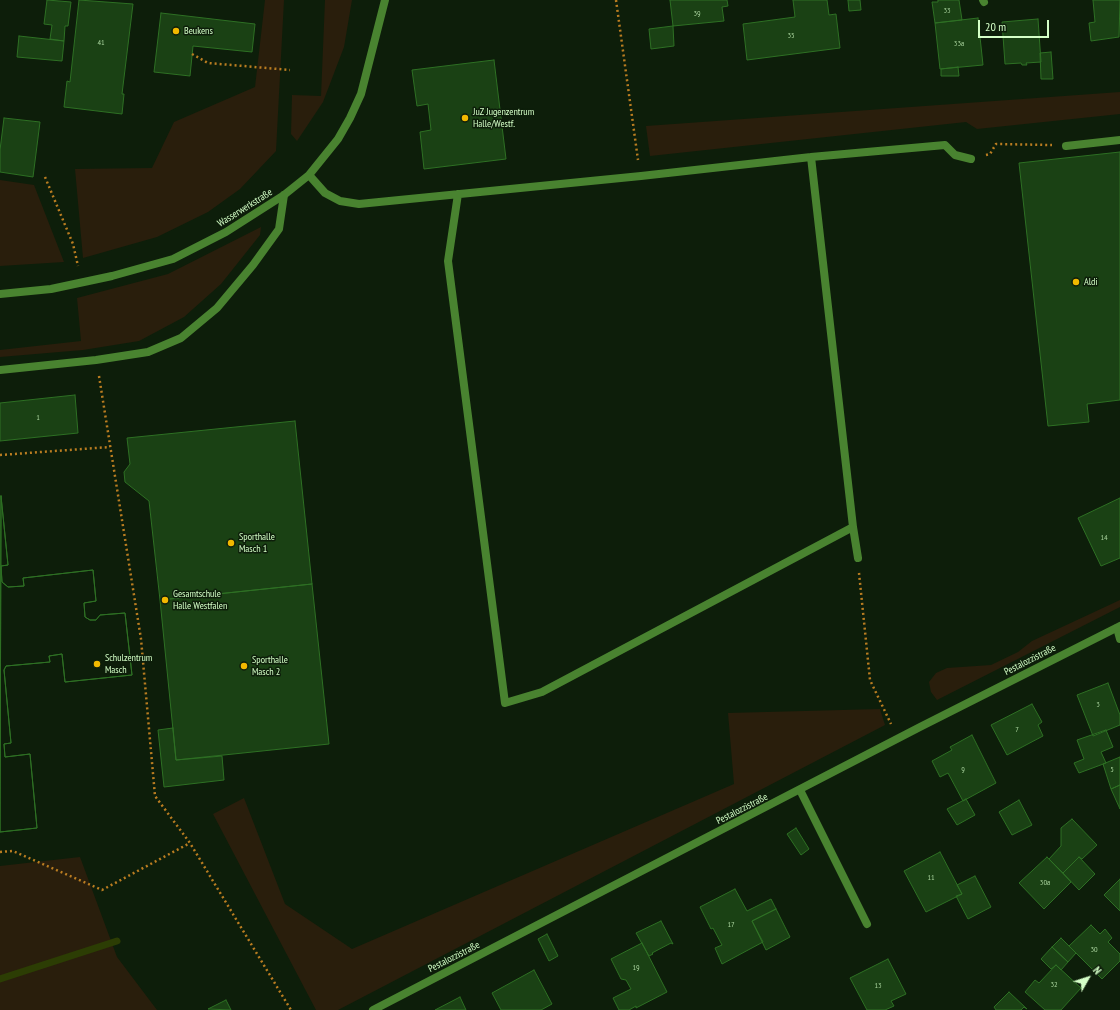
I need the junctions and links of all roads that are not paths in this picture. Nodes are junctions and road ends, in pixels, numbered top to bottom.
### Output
1 (385, 0) edge
2 (1120, 140) edge
3 (1066, 146) road end
4 (811, 157) junction
5 (972, 159) road end
6 (309, 175) junction
7 (458, 194) junction
8 (284, 195) junction
9 (0, 294) edge
10 (0, 370) edge
11 (853, 527) junction
12 (858, 558) road end
13 (1119, 627) edge
14 (1120, 639) edge
15 (800, 790) junction
16 (867, 924) dead end
17 (373, 1010) edge

1 - 6 street, Wasserwerkstraße
2 - 3 street
4 - 5 street
4 - 7 street
4 - 11 street
6 - 7 street
6 - 8 street, Wasserwerkstraße
7 - 11 street
8 - 9 street, Wasserwerkstraße
8 - 10 street
11 - 12 street
13 - 14 street
13 - 15 street, Pestalozzistraße
15 - 16 street
15 - 17 street, Pestalozzistraße

